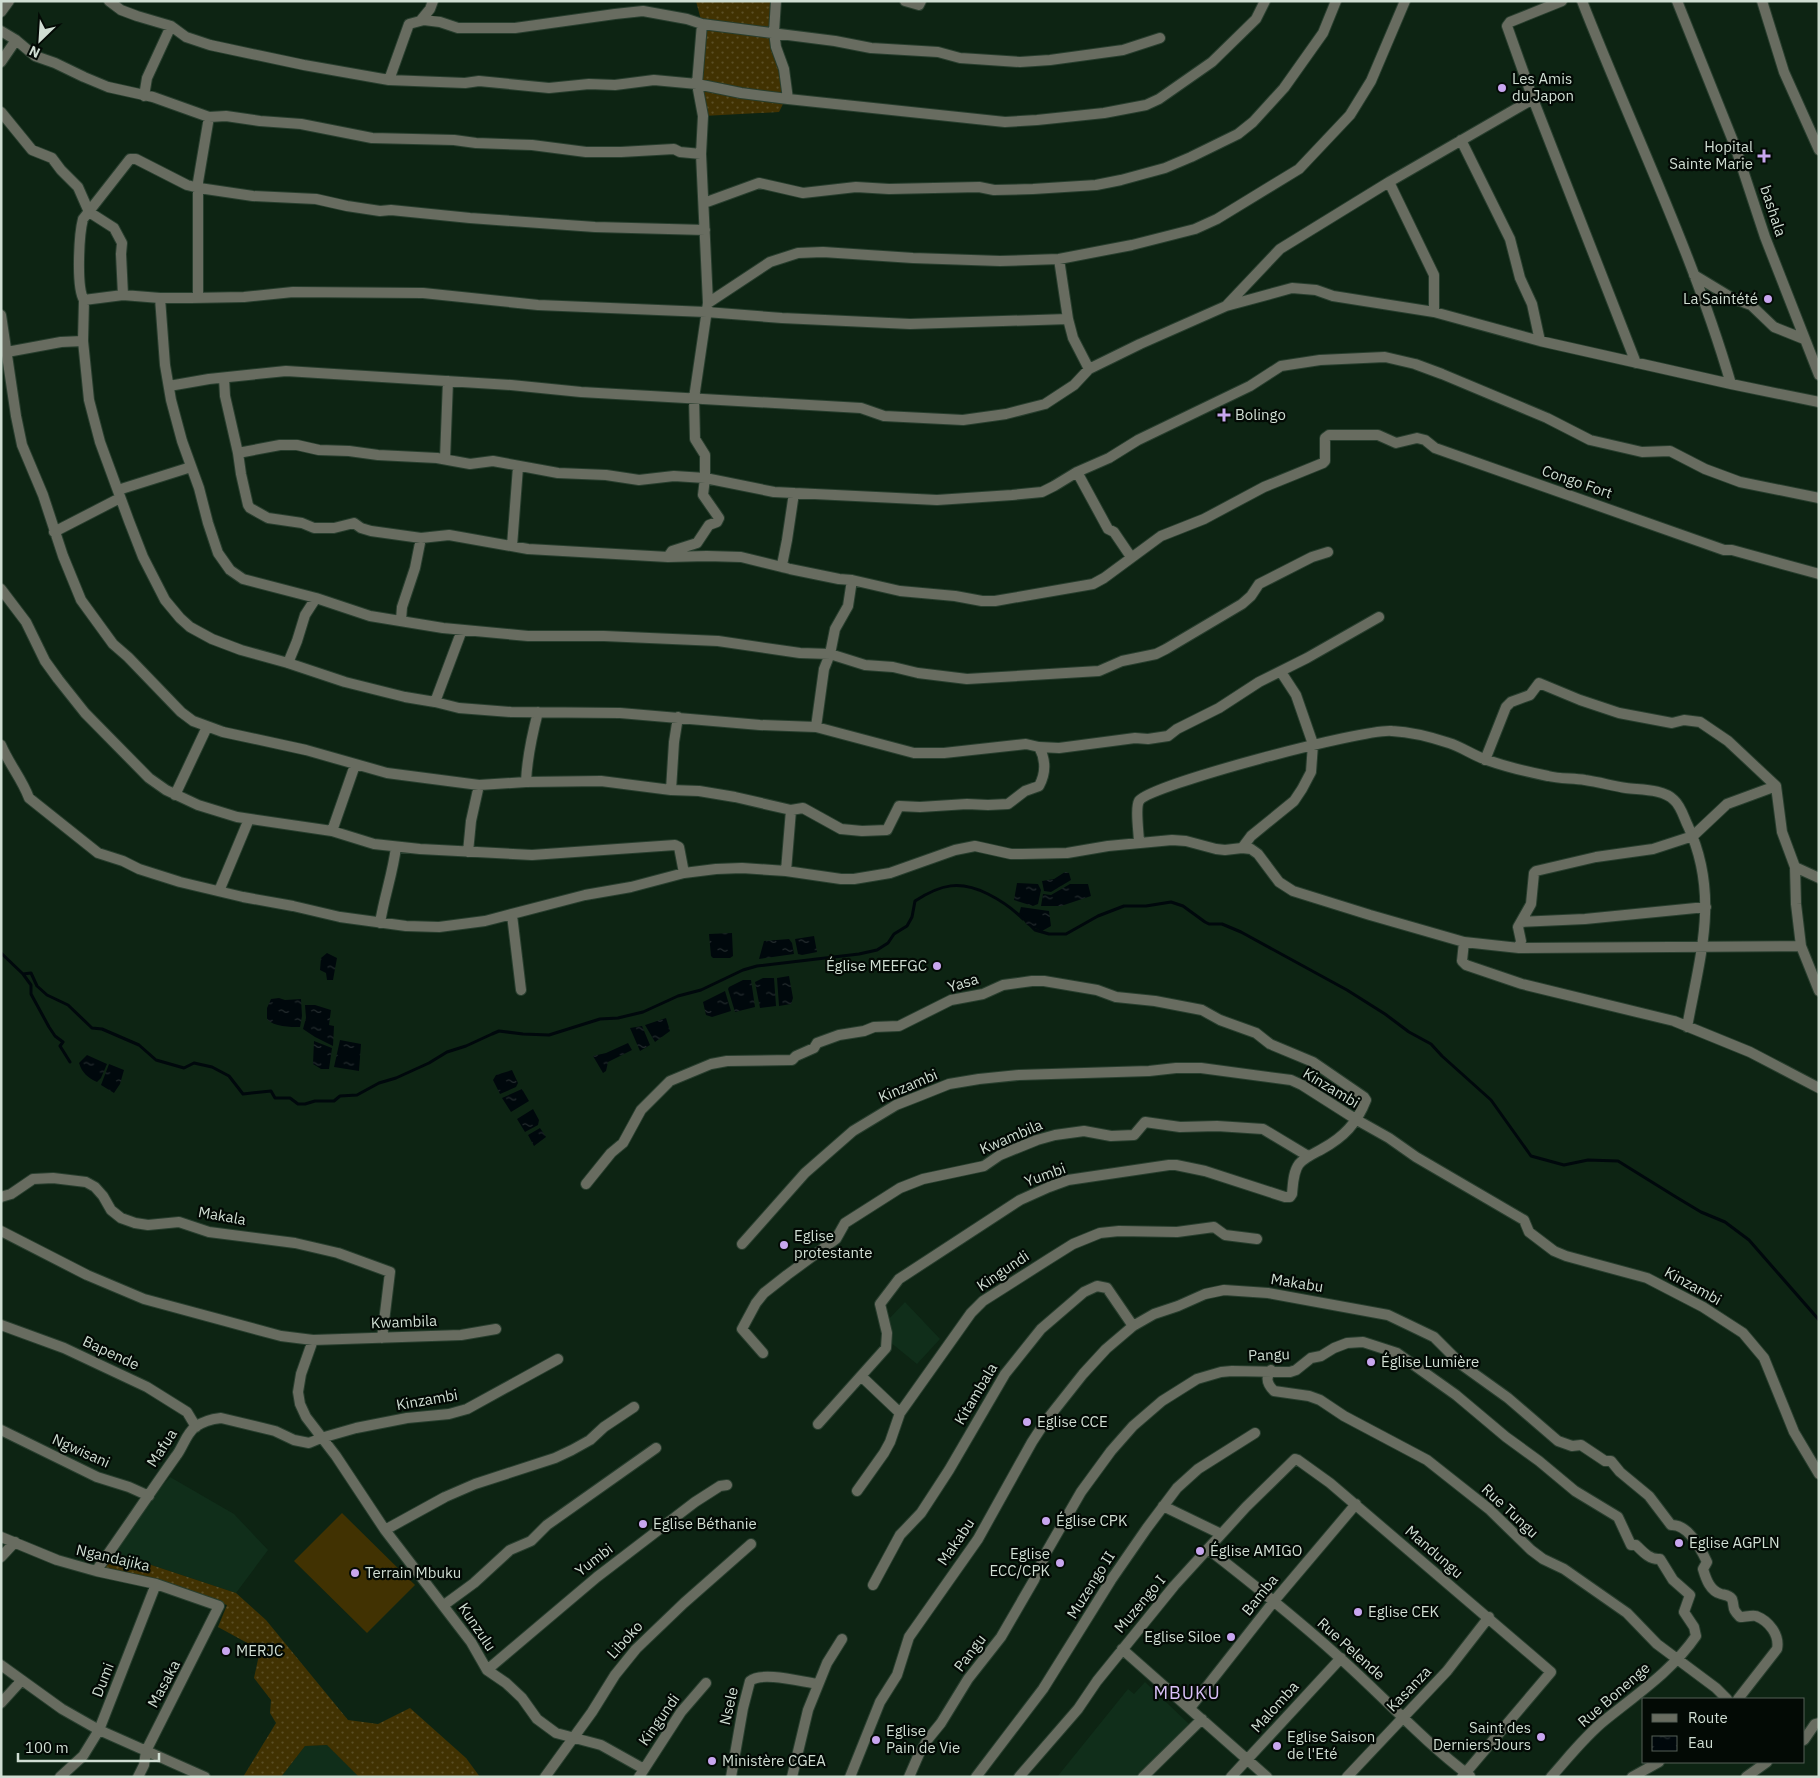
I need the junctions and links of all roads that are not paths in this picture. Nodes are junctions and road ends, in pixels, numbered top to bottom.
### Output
1 (9, 1) edge
2 (109, 1) edge
3 (433, 1) edge
4 (776, 1) edge
5 (905, 1) edge
6 (921, 1) edge
7 (1265, 1) edge
8 (1336, 1) edge
9 (1405, 1) edge
10 (1562, 1) edge
11 (1582, 1) edge
12 (1677, 1) edge
13 (1762, 1) edge
14 (1, 12) edge
15 (421, 20) junction
16 (702, 24) junction
17 (170, 26) junction
18 (1, 31) edge
19 (774, 32) junction
20 (1160, 38) dead end
21 (16, 40) junction
22 (1, 62) edge
23 (389, 80) junction
24 (697, 84) junction
25 (144, 96) junction
26 (788, 99) junction
27 (1533, 99) junction
28 (1, 112) edge
29 (210, 117) junction
30 (1461, 140) junction
31 (1819, 150) edge
32 (701, 154) junction
33 (1389, 182) junction
34 (199, 188) junction
35 (704, 203) junction
36 (89, 212) junction
37 (705, 230) junction
38 (1059, 259) junction
39 (1694, 275) junction
40 (123, 295) junction
41 (160, 298) junction
42 (198, 298) junction
43 (84, 300) junction
44 (1226, 306) junction
45 (707, 307) junction
46 (1434, 312) junction
47 (1, 315) edge
48 (1068, 319) junction
49 (2, 330) edge
50 (1804, 339) junction
51 (83, 341) junction
52 (1540, 341) junction
53 (6, 352) junction
54 (1636, 363) junction
55 (1089, 369) junction
56 (1819, 375) edge
57 (224, 378) junction
58 (448, 381) junction
59 (1731, 384) junction
60 (169, 386) junction
61 (694, 398) junction
62 (1819, 402) edge
63 (238, 453) junction
64 (445, 459) junction
65 (518, 467) junction
66 (191, 468) junction
67 (1077, 472) junction
68 (705, 478) junction
69 (794, 493) junction
70 (119, 494) junction
71 (1819, 498) edge
72 (54, 532) junction
73 (421, 538) junction
74 (512, 546) junction
75 (1328, 552) dead end
76 (668, 557) junction
77 (1131, 557) junction
78 (790, 569) junction
79 (1819, 574) edge
80 (852, 580) junction
81 (1, 589) edge
82 (316, 598) junction
83 (1379, 617) dead end
84 (401, 620) junction
85 (462, 630) junction
86 (830, 654) junction
87 (288, 663) junction
88 (1281, 672) junction
89 (435, 702) junction
90 (538, 712) junction
91 (678, 717) junction
92 (207, 726) junction
93 (816, 727) junction
94 (1313, 744) junction
95 (1, 745) edge
96 (1038, 747) junction
97 (1485, 760) junction
98 (355, 765) junction
99 (526, 782) junction
100 (479, 785) junction
101 (1776, 786) junction
102 (671, 790) junction
103 (175, 795) junction
104 (791, 810) junction
105 (249, 819) junction
106 (332, 831) junction
107 (1693, 836) junction
108 (1140, 843) junction
109 (396, 848) junction
110 (1242, 848) junction
111 (468, 852) junction
112 (1795, 867) junction
113 (786, 871) junction
114 (684, 873) junction
115 (1819, 878) edge
116 (219, 891) junction
117 (1706, 907) junction
118 (512, 915) junction
119 (1520, 922) junction
120 (380, 923) junction
121 (1464, 942) junction
122 (1703, 946) junction
123 (1801, 946) junction
124 (1519, 948) junction
125 (521, 990) dead end
126 (1819, 992) edge
127 (1687, 1027) junction
128 (1819, 1088) edge
129 (1357, 1120) junction
130 (1308, 1156) junction
131 (586, 1184) dead end
132 (1, 1197) edge
133 (1, 1231) edge
134 (1257, 1239) dead end
135 (742, 1244) dead end
136 (1, 1325) edge
137 (1133, 1326) junction
138 (496, 1329) dead end
139 (382, 1338) junction
140 (313, 1340) junction
141 (762, 1353) dead end
142 (558, 1359) dead end
143 (1271, 1370) junction
144 (861, 1376) junction
145 (634, 1407) dead end
146 (900, 1413) junction
147 (818, 1424) dead end
148 (196, 1427) junction
149 (1, 1430) edge
150 (1255, 1434) dead end
151 (321, 1438) junction
152 (656, 1448) dead end
153 (1295, 1459) joint
154 (1819, 1474) edge
155 (727, 1485) dead end
156 (857, 1491) dead end
157 (149, 1496) junction
158 (1356, 1504) junction
159 (1163, 1506) junction
160 (385, 1530) junction
161 (1221, 1534) junction
162 (1, 1537) edge
163 (15, 1542) junction
164 (751, 1544) dead end
165 (1208, 1549) junction
166 (1, 1557) edge
167 (96, 1571) junction
168 (156, 1584) junction
169 (873, 1585) dead end
170 (1274, 1601) junction
171 (444, 1604) junction
172 (219, 1606) joint
173 (1489, 1617) junction
174 (842, 1640) dead end
175 (1122, 1649) junction
176 (1341, 1658) junction
177 (1677, 1660) junction
178 (1, 1665) edge
179 (487, 1670) junction
180 (21, 1681) junction
181 (706, 1683) dead end
182 (818, 1684) junction
183 (1726, 1698) edge
184 (1739, 1698) edge
185 (1, 1703) edge
186 (1190, 1708) junction
187 (1403, 1718) junction
188 (1202, 1719) junction
189 (1819, 1723) edge
190 (99, 1730) junction
191 (574, 1738) junction
192 (1805, 1739) edge
193 (146, 1751) junction
194 (1248, 1760) junction
195 (1657, 1763) edge
196 (1766, 1763) edge
197 (641, 1773) edge
198 (1466, 1776) edge
199 (60, 1777) edge
200 (138, 1777) edge
201 (205, 1777) edge
202 (545, 1777) edge
203 (731, 1777) edge
204 (792, 1777) edge
205 (850, 1777) edge
206 (909, 1777) edge
207 (976, 1777) edge
208 (1019, 1777) edge
209 (1143, 1777) edge
210 (1231, 1777) edge
211 (1268, 1777) edge
212 (1347, 1777) edge
213 (1552, 1777) edge
214 (1632, 1777) edge
215 (1746, 1777) edge

1 - 14 street
2 - 17 street
3 - 15 street
4 - 19 street
5 - 6 street
7 - 26 street
8 - 35 street
9 - 38 street
10 - 27 street
11 - 39 street
12 - 50 street, bashala
13 - 31 street
15 - 16 street
15 - 23 street
16 - 19 street
16 - 24 street
17 - 23 street
17 - 25 street
18 - 21 street
19 - 20 street
19 - 26 street
21 - 22 street
21 - 25 street
23 - 24 street
24 - 26 street
24 - 32 street
25 - 29 street
27 - 30 street
27 - 54 street
28 - 36 street
29 - 32 street
29 - 34 street
30 - 33 street
30 - 52 street
32 - 35 street
33 - 44 street
33 - 46 street
34 - 36 street
34 - 37 street
34 - 42 street
35 - 37 street
36 - 40 street
36 - 43 street
37 - 45 street
38 - 45 street
38 - 48 street
39 - 50 street
39 - 59 street
40 - 41 street
40 - 43 street
41 - 42 street
41 - 60 street
42 - 45 street
43 - 51 street
44 - 46 street
44 - 55 street
45 - 48 street
45 - 61 street
46 - 52 street
47 - 49 street
48 - 55 street
49 - 53 street
50 - 56 street, bashala
51 - 53 street
51 - 70 street
52 - 54 street
53 - 72 street
54 - 59 street
55 - 61 street
57 - 58 street
57 - 60 street
57 - 63 street
58 - 61 street
58 - 64 street
59 - 62 street
60 - 66 street
61 - 68 street
63 - 64 street
63 - 73 street
64 - 65 street
65 - 68 street
65 - 74 street
66 - 70 street
66 - 82 street
67 - 69 street
67 - 71 street
67 - 77 street
68 - 69 street
68 - 76 street
69 - 78 street
70 - 72 street
70 - 87 street
72 - 92 street
73 - 74 street
73 - 84 street
74 - 76 street
75 - 86 street
76 - 78 street
77 - 79 street, Congo Fort
77 - 80 street
78 - 80 street
80 - 86 street
81 - 103 street
82 - 84 street
82 - 87 street
83 - 88 street
84 - 85 street
85 - 86 street
85 - 89 street
86 - 93 street
87 - 89 street
88 - 94 street
88 - 96 street
89 - 90 street
90 - 91 street
90 - 99 street
91 - 93 street
91 - 102 street
92 - 98 street
92 - 103 street
93 - 96 street
94 - 97 street
94 - 108 street
94 - 110 street
95 - 116 street
96 - 104 street
97 - 101 street
97 - 107 street
98 - 100 street
98 - 106 street
99 - 100 street
99 - 102 street
100 - 111 street
101 - 107 street
101 - 112 street
102 - 104 street
103 - 105 street
104 - 113 street
105 - 106 street
105 - 116 street
106 - 109 street
107 - 117 street
107 - 119 street
108 - 110 street
108 - 113 street
109 - 111 street
109 - 120 street
110 - 121 street
111 - 114 street
112 - 115 street
112 - 123 street
113 - 114 street
114 - 118 street
116 - 120 street
117 - 119 street
117 - 122 street
118 - 120 street
118 - 125 street
119 - 124 street
121 - 124 street
121 - 127 street
122 - 123 street
122 - 124 street
122 - 127 street
123 - 126 street
127 - 128 street
129 - 130 street
129 - 131 street, Yasa
129 - 135 street, Kinzambi
129 - 154 street, Kinzambi
130 - 141 street, Kwambila
130 - 144 street, Yumbi
132 - 139 street, Makala
133 - 140 street
134 - 146 street, Kingundi
136 - 148 street, Bapende
137 - 169 street, Kitambala
137 - 184 street, Makabu
137 - 205 street, Makabu
138 - 139 street, Kwambila
139 - 140 street, Kwambila
140 - 151 street, Kunzulu
142 - 151 street, Kinzambi
143 - 177 street, Rue Tungu
143 - 177 street, Pangu
143 - 206 street, Pangu
144 - 146 street
144 - 147 street, Yumbi
145 - 160 street
146 - 156 street, Kingundi
148 - 151 street, Mafua
148 - 157 street, Mafua
149 - 157 street, Ngwisani
150 - 159 street, Muzengo II
151 - 160 street, Kunzulu
152 - 171 street
153 - 158 street, Mandungu
153 - 161 street, Muzengo I
155 - 179 street, Yumbi
157 - 167 street, Mafua
158 - 170 street, Bamba
158 - 173 street, Mandungu
159 - 161 street
159 - 207 street, Muzengo II
160 - 171 street, Kunzulu
161 - 165 street, Muzengo I
162 - 163 street, Ngandajika
163 - 166 street
163 - 167 street, Ngandajika
164 - 191 street, Liboko
165 - 170 street, Rue Pelende
165 - 175 street, Muzengo I
167 - 168 street, Ngandajika
168 - 172 street, Ngandajika
168 - 190 street, Dumi
170 - 176 street, Rue Pelende
170 - 186 street, Bamba
171 - 179 street, Kunzulu
172 - 193 street, Masaka
173 - 187 street, Kasanza
173 - 198 street, Mandungu
174 - 182 street
175 - 186 street
175 - 208 street, Muzengo I
176 - 187 street, Rue Pelende
176 - 194 street, Malomba
177 - 183 street, Rue Tungu
177 - 213 street, Rue Bonenge
178 - 180 street
179 - 191 street, Kunzulu
180 - 185 street
180 - 190 street
181 - 197 street, Kingundi
182 - 203 street, Nsele
182 - 204 street
186 - 188 street
187 - 198 street, Rue Pelende
187 - 212 street, Kasanza
188 - 194 street
188 - 209 street
189 - 192 street
190 - 193 street
190 - 199 street, Dumi
191 - 197 street, Kunzulu
191 - 202 street, Liboko
193 - 200 street, Masaka
193 - 201 street
194 - 210 street, Malomba
194 - 211 street
195 - 214 street
196 - 215 street

